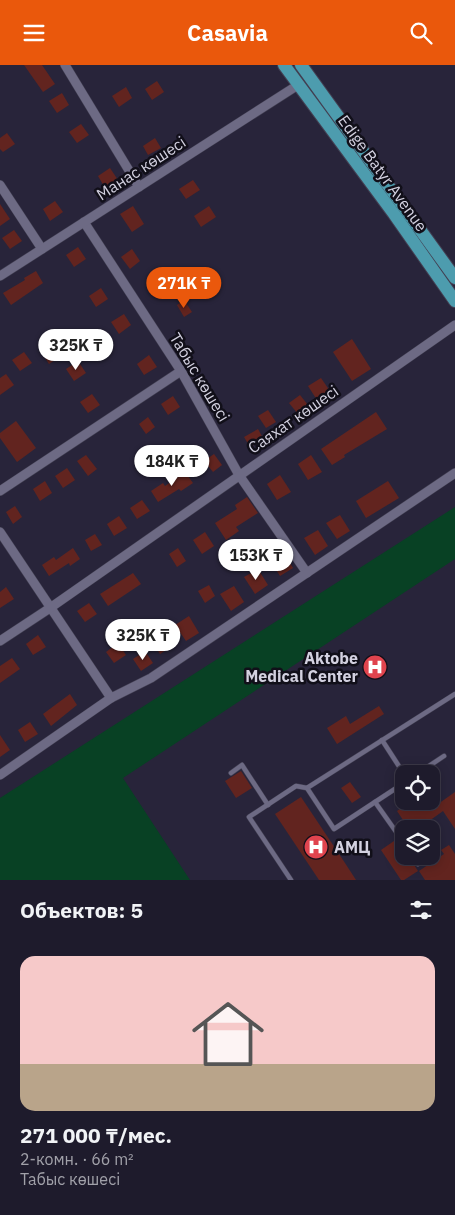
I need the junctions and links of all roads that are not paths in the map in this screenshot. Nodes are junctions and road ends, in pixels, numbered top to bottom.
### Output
1 (65, 65) edge
2 (284, 65) edge
3 (301, 65) edge
4 (298, 85) junction
5 (0, 185) edge
6 (139, 187) junction
7 (84, 222) junction
8 (42, 249) junction
9 (0, 276) edge
10 (455, 278) edge
11 (455, 301) edge
12 (455, 325) edge
13 (181, 371) junction
14 (455, 473) edge
15 (239, 475) junction
16 (0, 491) edge
17 (0, 532) edge
18 (306, 573) junction
19 (50, 608) junction
20 (0, 641) edge
21 (455, 695) edge
22 (111, 698) junction
23 (382, 740) junction
24 (444, 756) dead end
25 (398, 765) edge
26 (430, 765) edge
27 (230, 773) dead end
28 (0, 775) edge
29 (307, 788) junction
30 (395, 789) edge
31 (375, 802) junction
32 (268, 805) junction
33 (395, 830) edge
34 (291, 880) edge

1 - 6 street
2 - 4 main road, Edige Batyr Avenue
3 - 10 main road, Edige Batyr Avenue
4 - 6 street, Манас көшесі
4 - 11 main road, Edige Batyr Avenue
5 - 8 street
6 - 7 street, Манас көшесі
7 - 8 street, Манас көшесі
7 - 13 street, Табыс көшесі
8 - 9 street, Манас көшесі
12 - 15 street, Саяхат көшесі
13 - 15 street, Табыс көшесі
13 - 16 street
14 - 18 street
15 - 18 street, Табыс көшесі
15 - 19 street, Саяхат көшесі
17 - 19 street
18 - 22 street
19 - 20 street, Саяхат көшесі
19 - 22 street
21 - 23 lane
22 - 28 street
23 - 25 lane
23 - 29 lane
24 - 26 lane
27 - 32 lane
29 - 31 lane
29 - 32 lane
30 - 31 lane
31 - 33 lane
32 - 34 lane

